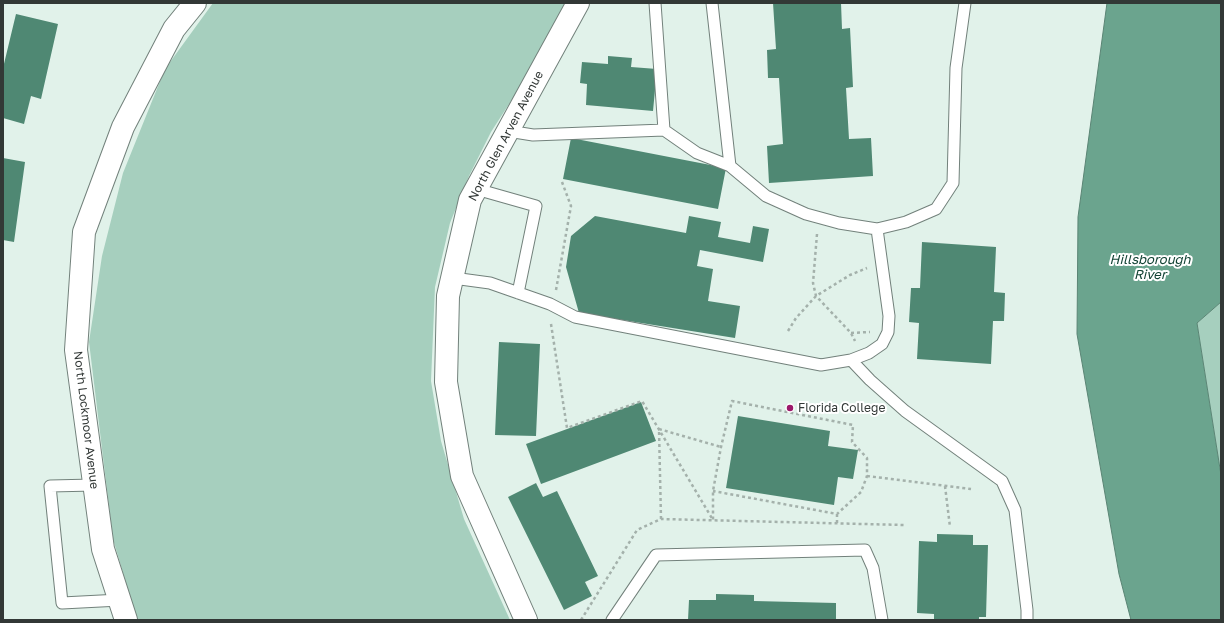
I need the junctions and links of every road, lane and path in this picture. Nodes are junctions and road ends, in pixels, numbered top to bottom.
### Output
1 (195, 3) edge
2 (578, 3) edge
3 (655, 3) edge
4 (712, 3) edge
5 (965, 3) edge
6 (664, 130) junction
7 (508, 131) junction
8 (730, 166) junction
9 (562, 182) dead end
10 (476, 189) junction
11 (877, 229) junction
12 (818, 230) dead end
13 (869, 267) dead end
14 (453, 278) junction
15 (518, 292) junction
16 (555, 292) dead end
17 (816, 296) junction
18 (550, 319) dead end
19 (788, 332) dead end
20 (872, 332) dead end
21 (851, 333) junction
22 (857, 344) dead end
23 (851, 360) junction
24 (659, 429) junction
25 (721, 447) junction
26 (866, 476) junction
27 (94, 485) junction
28 (945, 486) junction
29 (972, 489) dead end
30 (714, 490) junction
31 (837, 514) junction
32 (661, 519) dead end
33 (837, 523) dead end
34 (950, 527) dead end
35 (123, 610) edge
36 (526, 620) edge
37 (612, 620) edge
38 (882, 620) edge
39 (1027, 620) edge

1 - 27 street, North Lockmoor Avenue
2 - 7 street, North Glen Arven Avenue
3 - 6 lane
4 - 8 lane
5 - 11 lane
6 - 7 lane
6 - 8 lane
7 - 10 street, North Glen Arven Avenue
8 - 11 lane
9 - 16 path
10 - 14 street, North Glen Arven Avenue
10 - 15 lane
11 - 23 lane
12 - 17 path
13 - 17 path
14 - 15 lane
14 - 36 street, North Glen Arven Avenue
15 - 23 lane
17 - 19 path
17 - 21 path
18 - 24 path
20 - 21 path
21 - 22 path
23 - 39 lane
24 - 25 path
24 - 30 path
24 - 32 path
25 - 26 path
25 - 30 path
26 - 28 path
26 - 31 path
27 - 35 street, North Lockmoor Avenue
27 - 35 lane
28 - 29 path
28 - 34 path
30 - 31 path
31 - 33 path
37 - 38 lane

